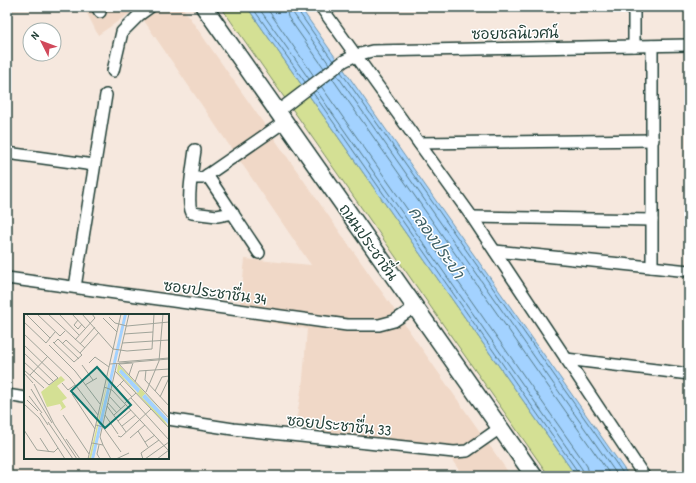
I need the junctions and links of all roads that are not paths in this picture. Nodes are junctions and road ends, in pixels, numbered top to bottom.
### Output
1 (150, 7) edge
2 (204, 7) edge
3 (321, 7) edge
4 (634, 7) edge
5 (689, 45) edge
6 (634, 46) junction
7 (652, 46) junction
8 (356, 55) junction
9 (113, 71) dead end
10 (106, 95) dead end
11 (280, 117) junction
12 (652, 140) junction
13 (419, 143) junction
14 (195, 150) dead end
15 (7, 153) edge
16 (94, 165) junction
17 (207, 175) junction
18 (192, 178) junction
19 (233, 213) junction
20 (472, 217) junction
21 (652, 220) junction
22 (495, 251) junction
23 (259, 253) dead end
24 (652, 267) junction
25 (689, 271) edge
26 (7, 278) edge
27 (75, 287) junction
28 (415, 307) junction
29 (566, 359) junction
30 (689, 374) edge
31 (7, 395) edge
32 (24, 398) edge
33 (169, 419) edge
34 (500, 428) junction
35 (534, 476) edge
36 (644, 476) edge

1 - 9 street
2 - 11 main road, ถนนประชาชื่น
3 - 8 street
4 - 6 street
5 - 7 street, ซอยชลนิเวศน์
6 - 7 street, ซอยชลนิเวศน์
6 - 8 street, ซอยชลนิเวศน์
7 - 12 street
8 - 11 street, ซอยชลนิเวศน์
8 - 13 street
10 - 16 street
11 - 17 street, ซอยชลนิเวศน์
11 - 28 main road, ถนนประชาชื่น
12 - 13 street
12 - 21 street
13 - 20 street
14 - 18 street
15 - 16 street
16 - 27 street
17 - 18 street
17 - 19 street
18 - 19 street
19 - 23 street
20 - 21 street
20 - 22 street
21 - 24 street
22 - 24 street
22 - 29 street
24 - 25 street
26 - 27 street, ซอยประชาชื่น 34
27 - 28 street, ซอยประชาชื่น 34
28 - 34 main road, ถนนประชาชื่น
29 - 30 street
29 - 36 street
31 - 32 street
33 - 34 street, ซอยประชาชื่น 33
34 - 35 main road, ถนนประชาชื่น

